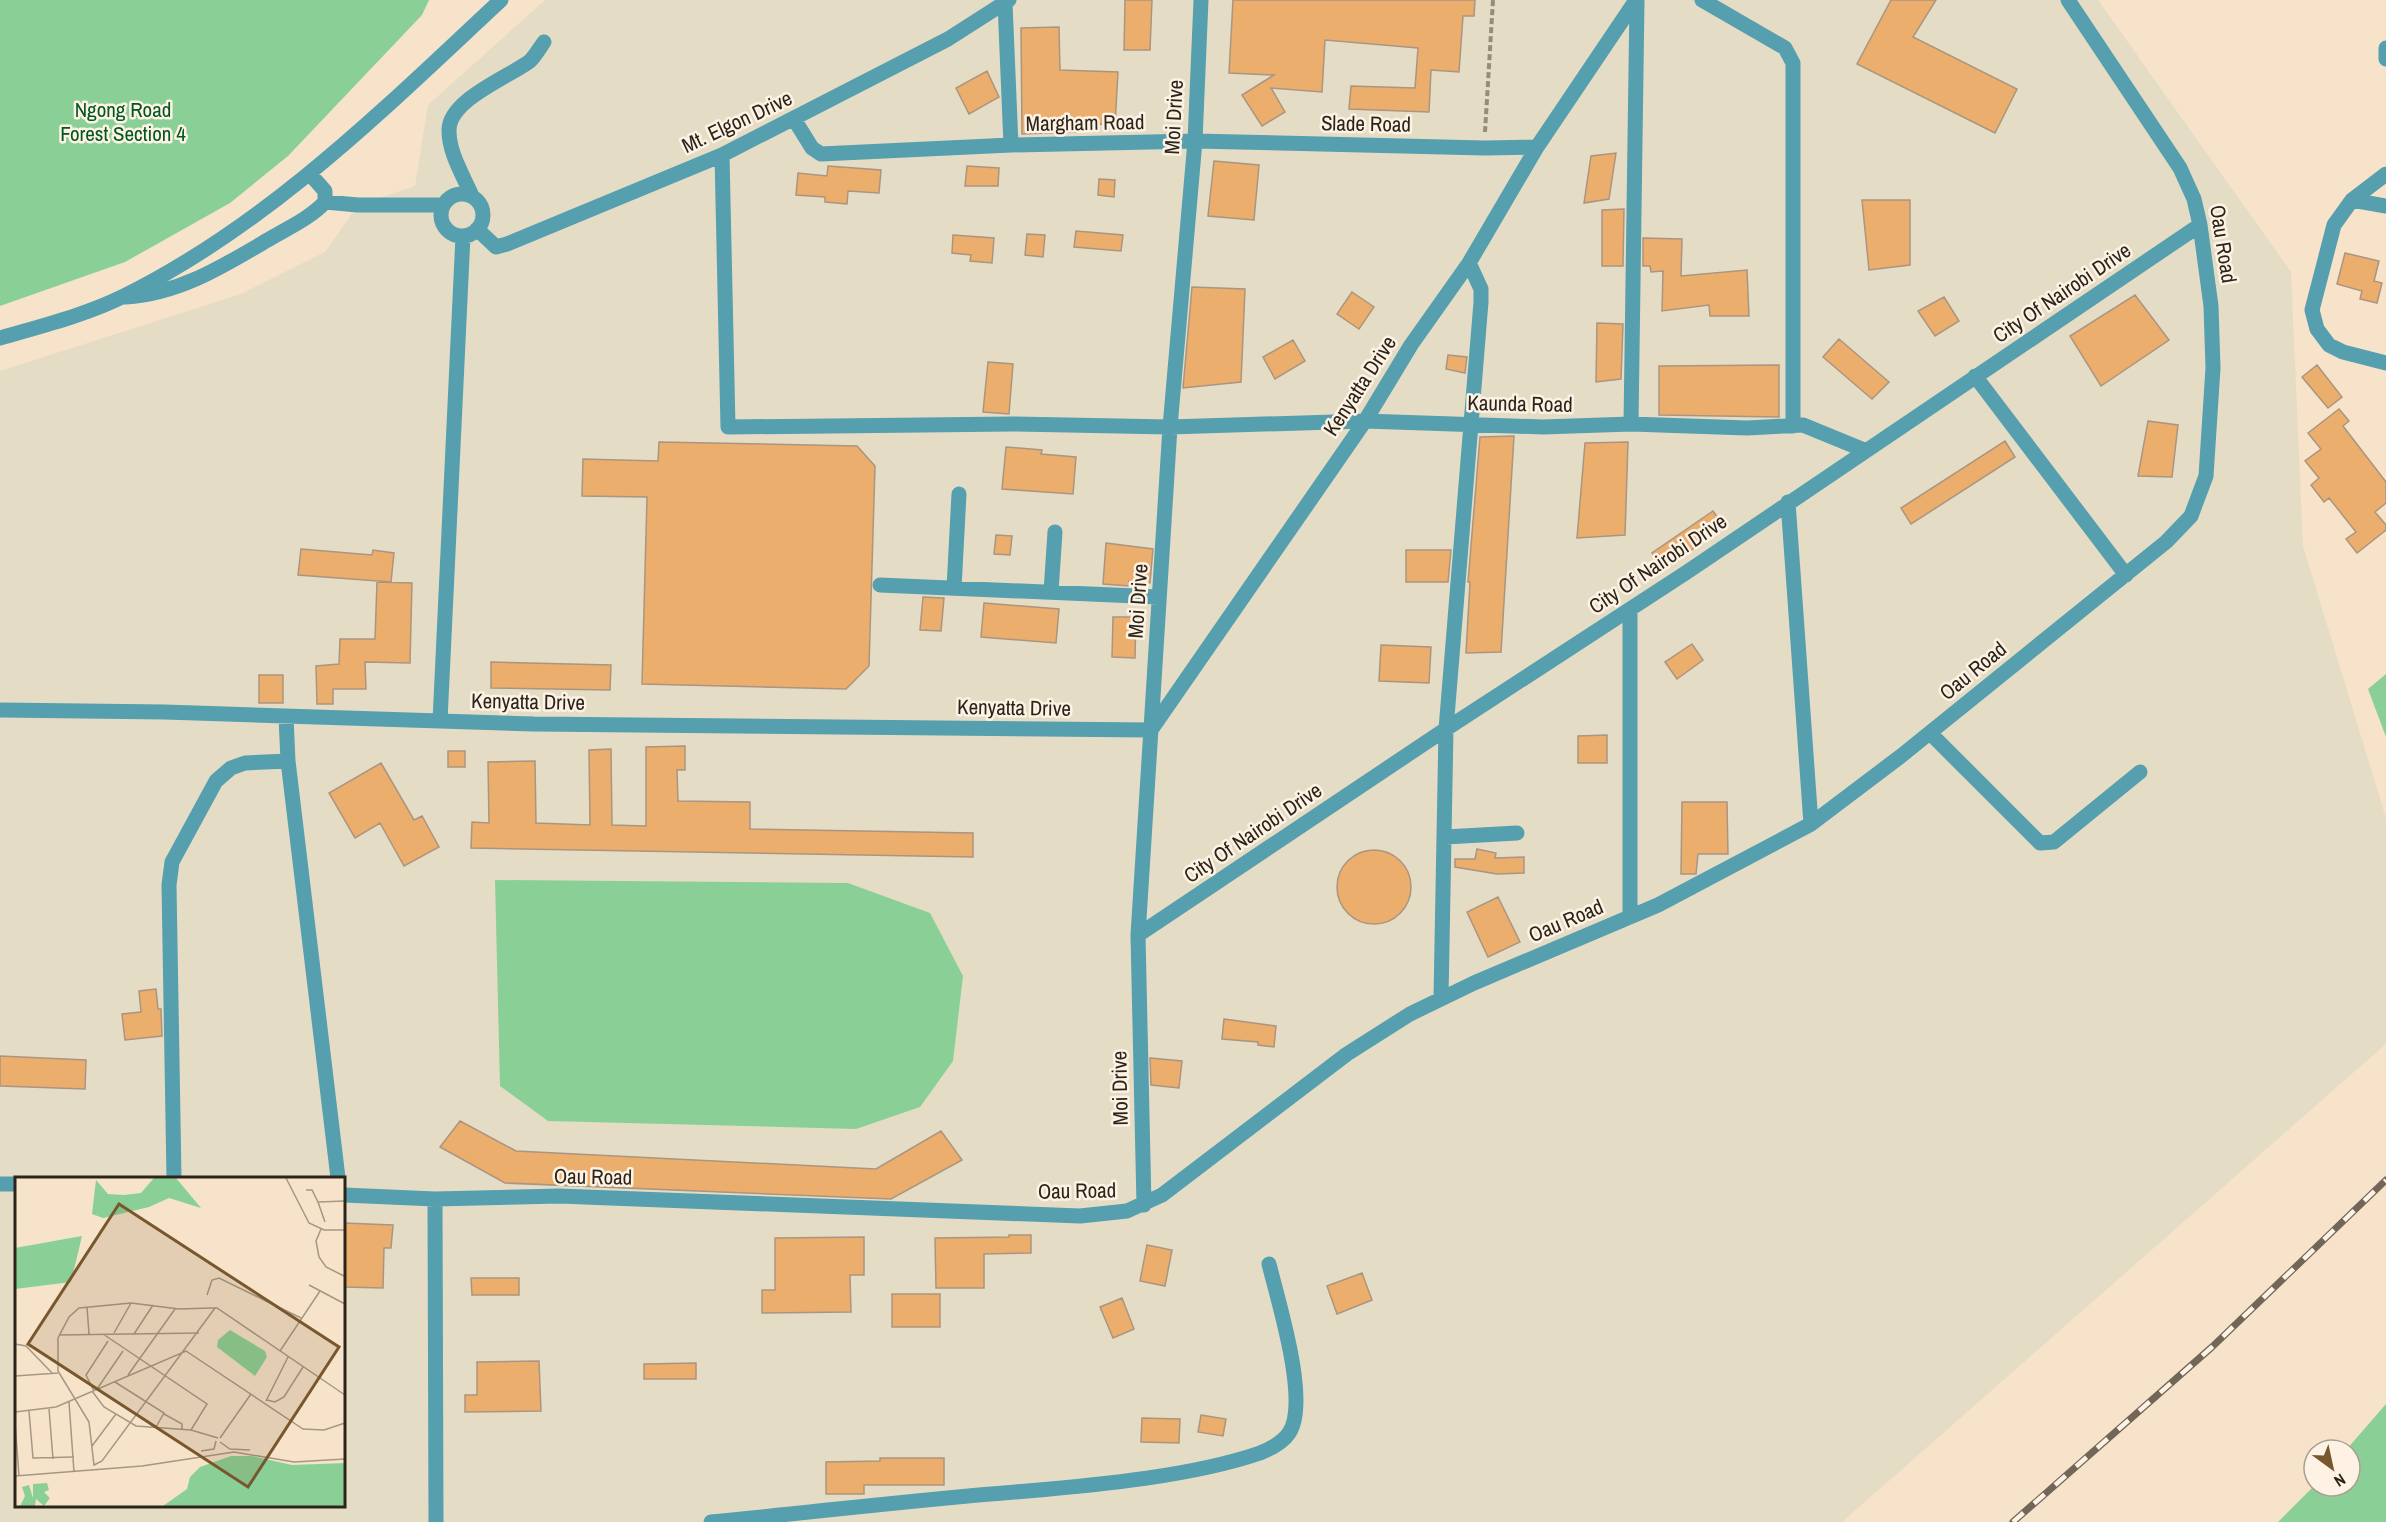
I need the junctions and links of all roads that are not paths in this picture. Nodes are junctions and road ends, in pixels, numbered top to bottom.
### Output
1 (501, 0) edge
2 (1201, 0) edge
3 (1636, 0) edge
4 (1702, 0) edge
5 (2068, 0) edge
6 (1007, 1) edge
7 (543, 42) dead end
8 (2386, 48) edge
9 (2386, 59) edge
10 (794, 119) junction
11 (1194, 141) junction
12 (1011, 145) junction
13 (1537, 147) junction
14 (722, 155) junction
15 (310, 174) junction
16 (2386, 174) edge
17 (472, 195) junction
18 (2352, 200) junction
19 (325, 202) junction
20 (443, 205) junction
21 (2386, 206) edge
22 (2200, 225) junction
23 (477, 229) junction
24 (463, 236) junction
25 (1469, 263) junction
26 (123, 297) junction
27 (0, 338) edge
28 (2386, 363) edge
29 (1975, 376) junction
30 (1365, 421) junction
31 (1473, 424) junction
32 (1631, 424) junction
33 (1793, 426) junction
34 (1170, 427) junction
35 (1864, 450) junction
36 (959, 494) dead end
37 (1788, 502) junction
38 (1055, 532) dead end
39 (2126, 575) junction
40 (880, 585) dead end
41 (954, 588) junction
42 (1051, 592) junction
43 (1160, 597) junction
44 (1630, 609) junction
45 (0, 710) edge
46 (286, 717) junction
47 (440, 721) junction
48 (1446, 729) junction
49 (1151, 730) junction
50 (1929, 733) junction
51 (288, 761) junction
52 (2140, 772) dead end
53 (1811, 824) junction
54 (1517, 833) dead end
55 (1444, 837) junction
56 (1629, 917) junction
57 (1138, 935) junction
58 (1441, 998) junction
59 (174, 1177) edge
60 (338, 1177) edge
61 (345, 1195) edge
62 (435, 1199) junction
63 (1144, 1205) junction
64 (1269, 1264) dead end
65 (436, 1522) edge
66 (711, 1522) edge

1 - 15 street
2 - 11 street, Moi Drive
3 - 13 street, Kenyatta Drive
3 - 32 street
4 - 33 street
5 - 22 street, Oau Road
6 - 10 street, Mt. Elgon Drive
6 - 12 street, Margham Road
7 - 17 street
8 - 9 street
10 - 12 street
10 - 14 street, Mt. Elgon Drive
11 - 12 street, Margham Road
11 - 13 street, Slade Road
11 - 34 street, Moi Drive
13 - 25 street, Kenyatta Drive
14 - 23 street, Mt. Elgon Drive
14 - 34 street, Kaunda Road
15 - 19 street
15 - 26 street
16 - 18 street
17 - 20 street
17 - 23 street
18 - 21 street
18 - 28 street
19 - 20 street
19 - 26 street
20 - 24 street
22 - 29 street, City Of Nairobi Drive
22 - 39 street, Oau Road
23 - 24 street
24 - 47 street
25 - 30 street, Kenyatta Drive
25 - 31 street
26 - 27 street
29 - 35 street, City Of Nairobi Drive
29 - 39 street
30 - 31 street, Kaunda Road
30 - 34 street, Kaunda Road
30 - 49 street, Kenyatta Drive
31 - 32 street, Kaunda Road
31 - 48 street
32 - 33 street, Kaunda Road
33 - 35 street, Kaunda Road
34 - 43 street, Moi Drive
35 - 37 street, City Of Nairobi Drive
36 - 41 street
37 - 44 street, City Of Nairobi Drive
37 - 53 street
38 - 42 street
39 - 50 street, Oau Road
40 - 41 street
41 - 42 street
42 - 43 street
43 - 49 street, Moi Drive
44 - 48 street, City Of Nairobi Drive
44 - 56 street
45 - 46 street, Kenyatta Drive
46 - 47 street, Kenyatta Drive
46 - 51 street
47 - 49 street, Kenyatta Drive
48 - 55 street
48 - 57 street, City Of Nairobi Drive
49 - 57 street, Moi Drive
50 - 52 street
50 - 53 street, Oau Road
51 - 59 street
51 - 60 street
53 - 56 street, Oau Road
54 - 55 street
55 - 58 street
56 - 58 street, Oau Road
57 - 63 street, Moi Drive
58 - 63 street, Oau Road
61 - 62 street, Oau Road
62 - 63 street, Oau Road
62 - 65 street
64 - 66 street

